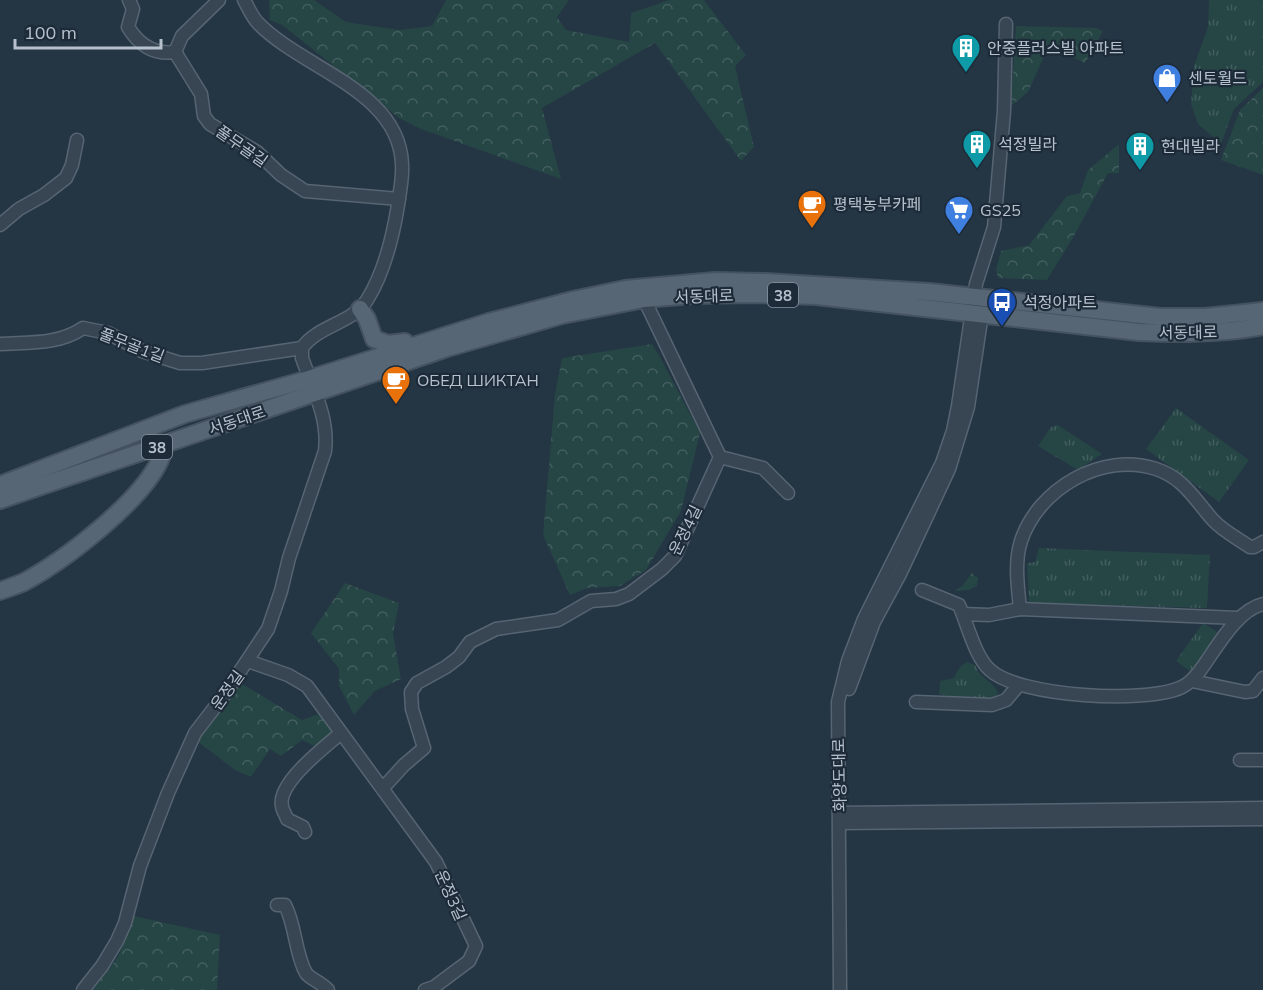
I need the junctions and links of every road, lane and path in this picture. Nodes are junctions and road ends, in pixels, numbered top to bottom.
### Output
1 (129, 0) edge
2 (219, 0) edge
3 (244, 0) edge
4 (1006, 24) dead end
5 (175, 52) junction
6 (77, 140) dead end
7 (399, 199) junction
8 (0, 225) edge
9 (644, 299) junction
10 (978, 306) junction
11 (360, 309) junction
12 (1263, 311) edge
13 (1263, 326) edge
14 (0, 344) edge
15 (414, 345) junction
16 (302, 348) junction
17 (312, 386) junction
18 (165, 444) junction
19 (720, 457) junction
20 (2, 489) edge
21 (788, 493) dead end
22 (1263, 542) edge
23 (922, 590) dead end
24 (0, 591) edge
25 (1263, 604) edge
26 (1020, 609) junction
27 (963, 614) junction
28 (1238, 618) junction
29 (248, 661) junction
30 (1263, 678) edge
31 (1191, 681) junction
32 (1018, 686) junction
33 (916, 702) dead end
34 (341, 734) junction
35 (1240, 759) dead end
36 (1263, 760) edge
37 (383, 788) junction
38 (1263, 808) edge
39 (843, 818) junction
40 (1263, 819) edge
41 (305, 832) dead end
42 (278, 905) dead end
43 (83, 990) edge
44 (328, 990) edge
45 (425, 990) edge
46 (840, 990) edge
47 (847, 990) edge

1 - 5 street
2 - 5 street
3 - 7 street
4 - 10 street
5 - 7 street, 풀무골길
6 - 8 street
7 - 11 street
9 - 10 main road, 서동대로 / 38
9 - 17 main road, 서동대로 / 38
9 - 19 street
10 - 12 main road, 서동대로 / 38
10 - 13 main road, 서동대로 / 38
10 - 15 main road, 서동대로 / 38
10 - 39 street, 화양도대로
11 - 15 main road
11 - 16 street
14 - 16 street, 풀무골1길
15 - 17 main road, 서동대로 / 38
16 - 17 street
17 - 18 main road, 서동대로 / 38
17 - 20 main road, 서동대로 / 38
17 - 29 street, 운정길
18 - 20 main road, 서동대로 / 38
18 - 24 main road
19 - 21 street
19 - 37 street, 운정4길
22 - 26 street
23 - 27 street
25 - 28 street
26 - 27 street
26 - 28 street
27 - 32 street
28 - 31 street
29 - 34 street, 운정3길
29 - 43 street, 운정길
30 - 31 street
31 - 32 street
32 - 33 street
34 - 37 street, 운정3길
34 - 41 street
35 - 36 street
37 - 45 street, 운정3길
38 - 39 street
39 - 40 street
39 - 46 street, 화양도대로
39 - 47 street, 화양도대로
42 - 44 street

